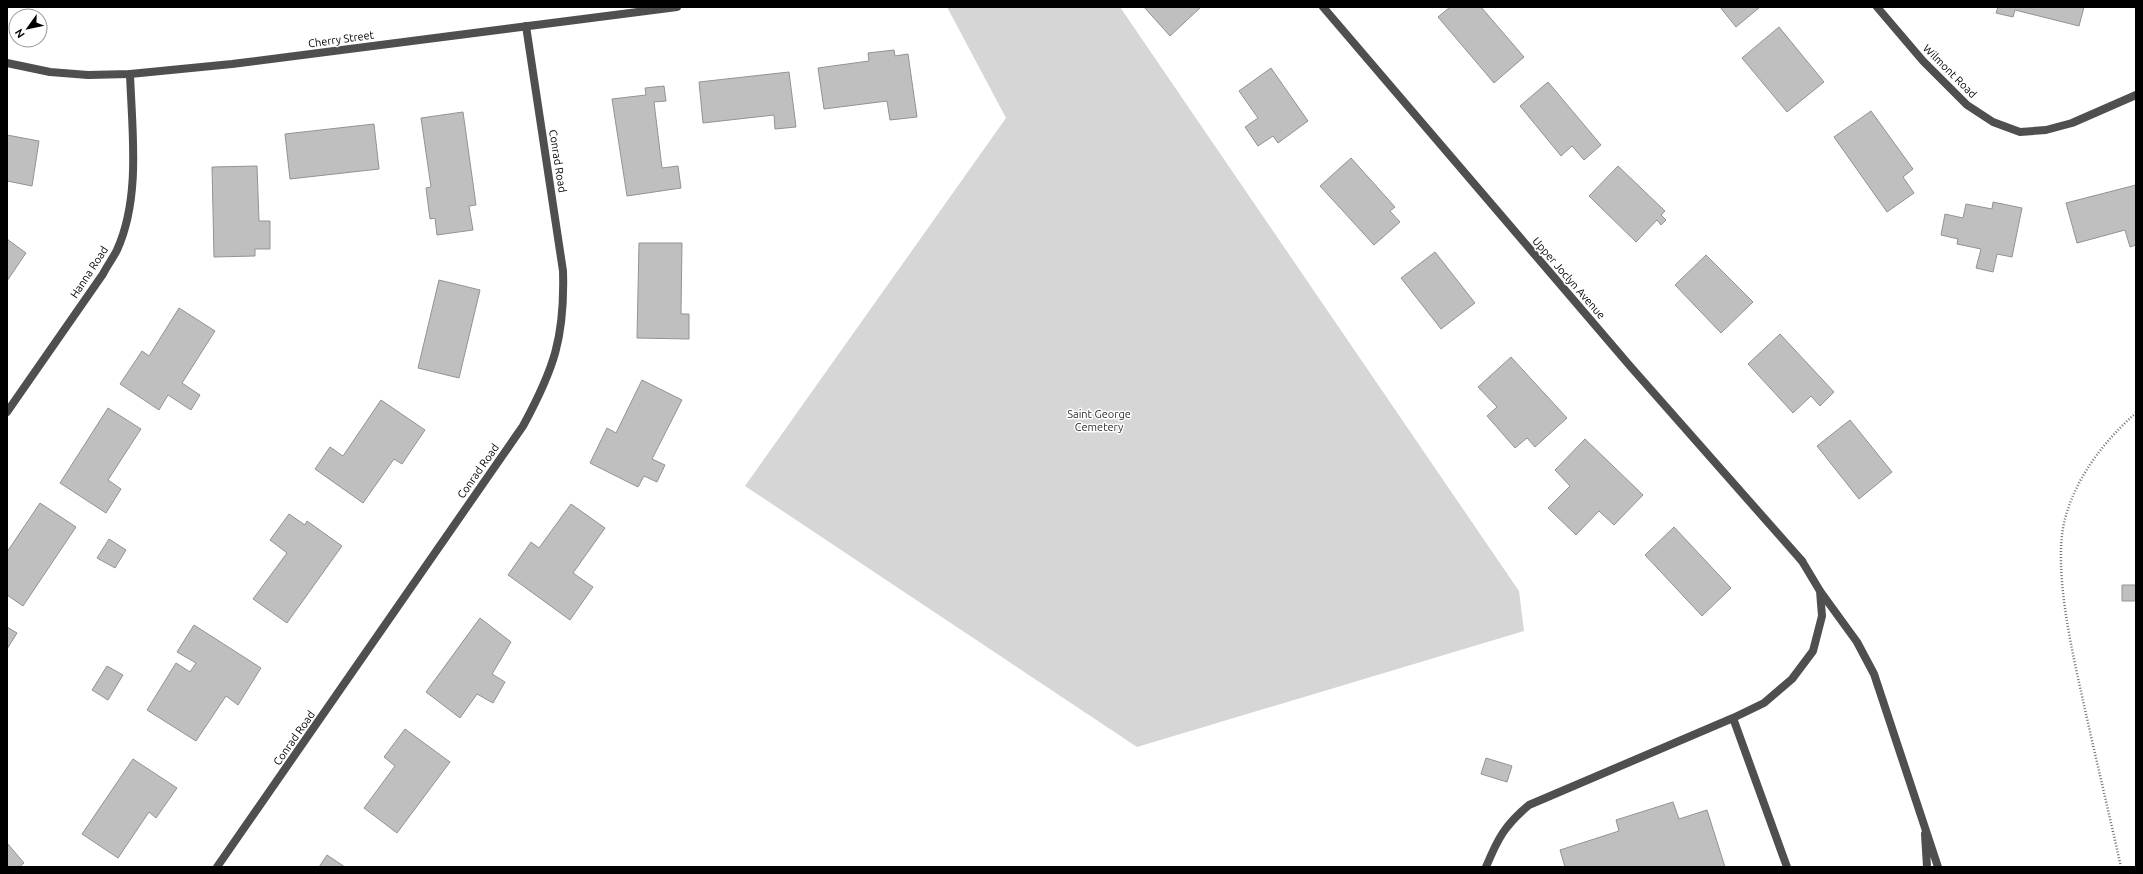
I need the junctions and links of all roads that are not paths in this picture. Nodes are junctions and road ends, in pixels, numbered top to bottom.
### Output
1 (677, 7) edge
2 (1323, 7) edge
3 (1877, 7) edge
4 (526, 26) junction
5 (7, 63) edge
6 (130, 74) junction
7 (2136, 95) edge
8 (7, 412) edge
9 (1820, 591) junction
10 (1733, 718) junction
11 (1924, 820) junction
12 (217, 867) edge
13 (1486, 867) edge
14 (1787, 867) edge
15 (1927, 867) edge
16 (1938, 867) edge

1 - 4 street, Cherry Street
2 - 9 street, Upper Joclyn Avenue
3 - 7 street, Wilmont Road
4 - 6 street, Cherry Street
4 - 12 street, Conrad Road
5 - 6 street, Cherry Street
6 - 8 street, Hanna Road
9 - 10 street
9 - 11 street, Upper Joclyn Avenue
10 - 13 street
10 - 14 street
11 - 15 street
11 - 16 street

